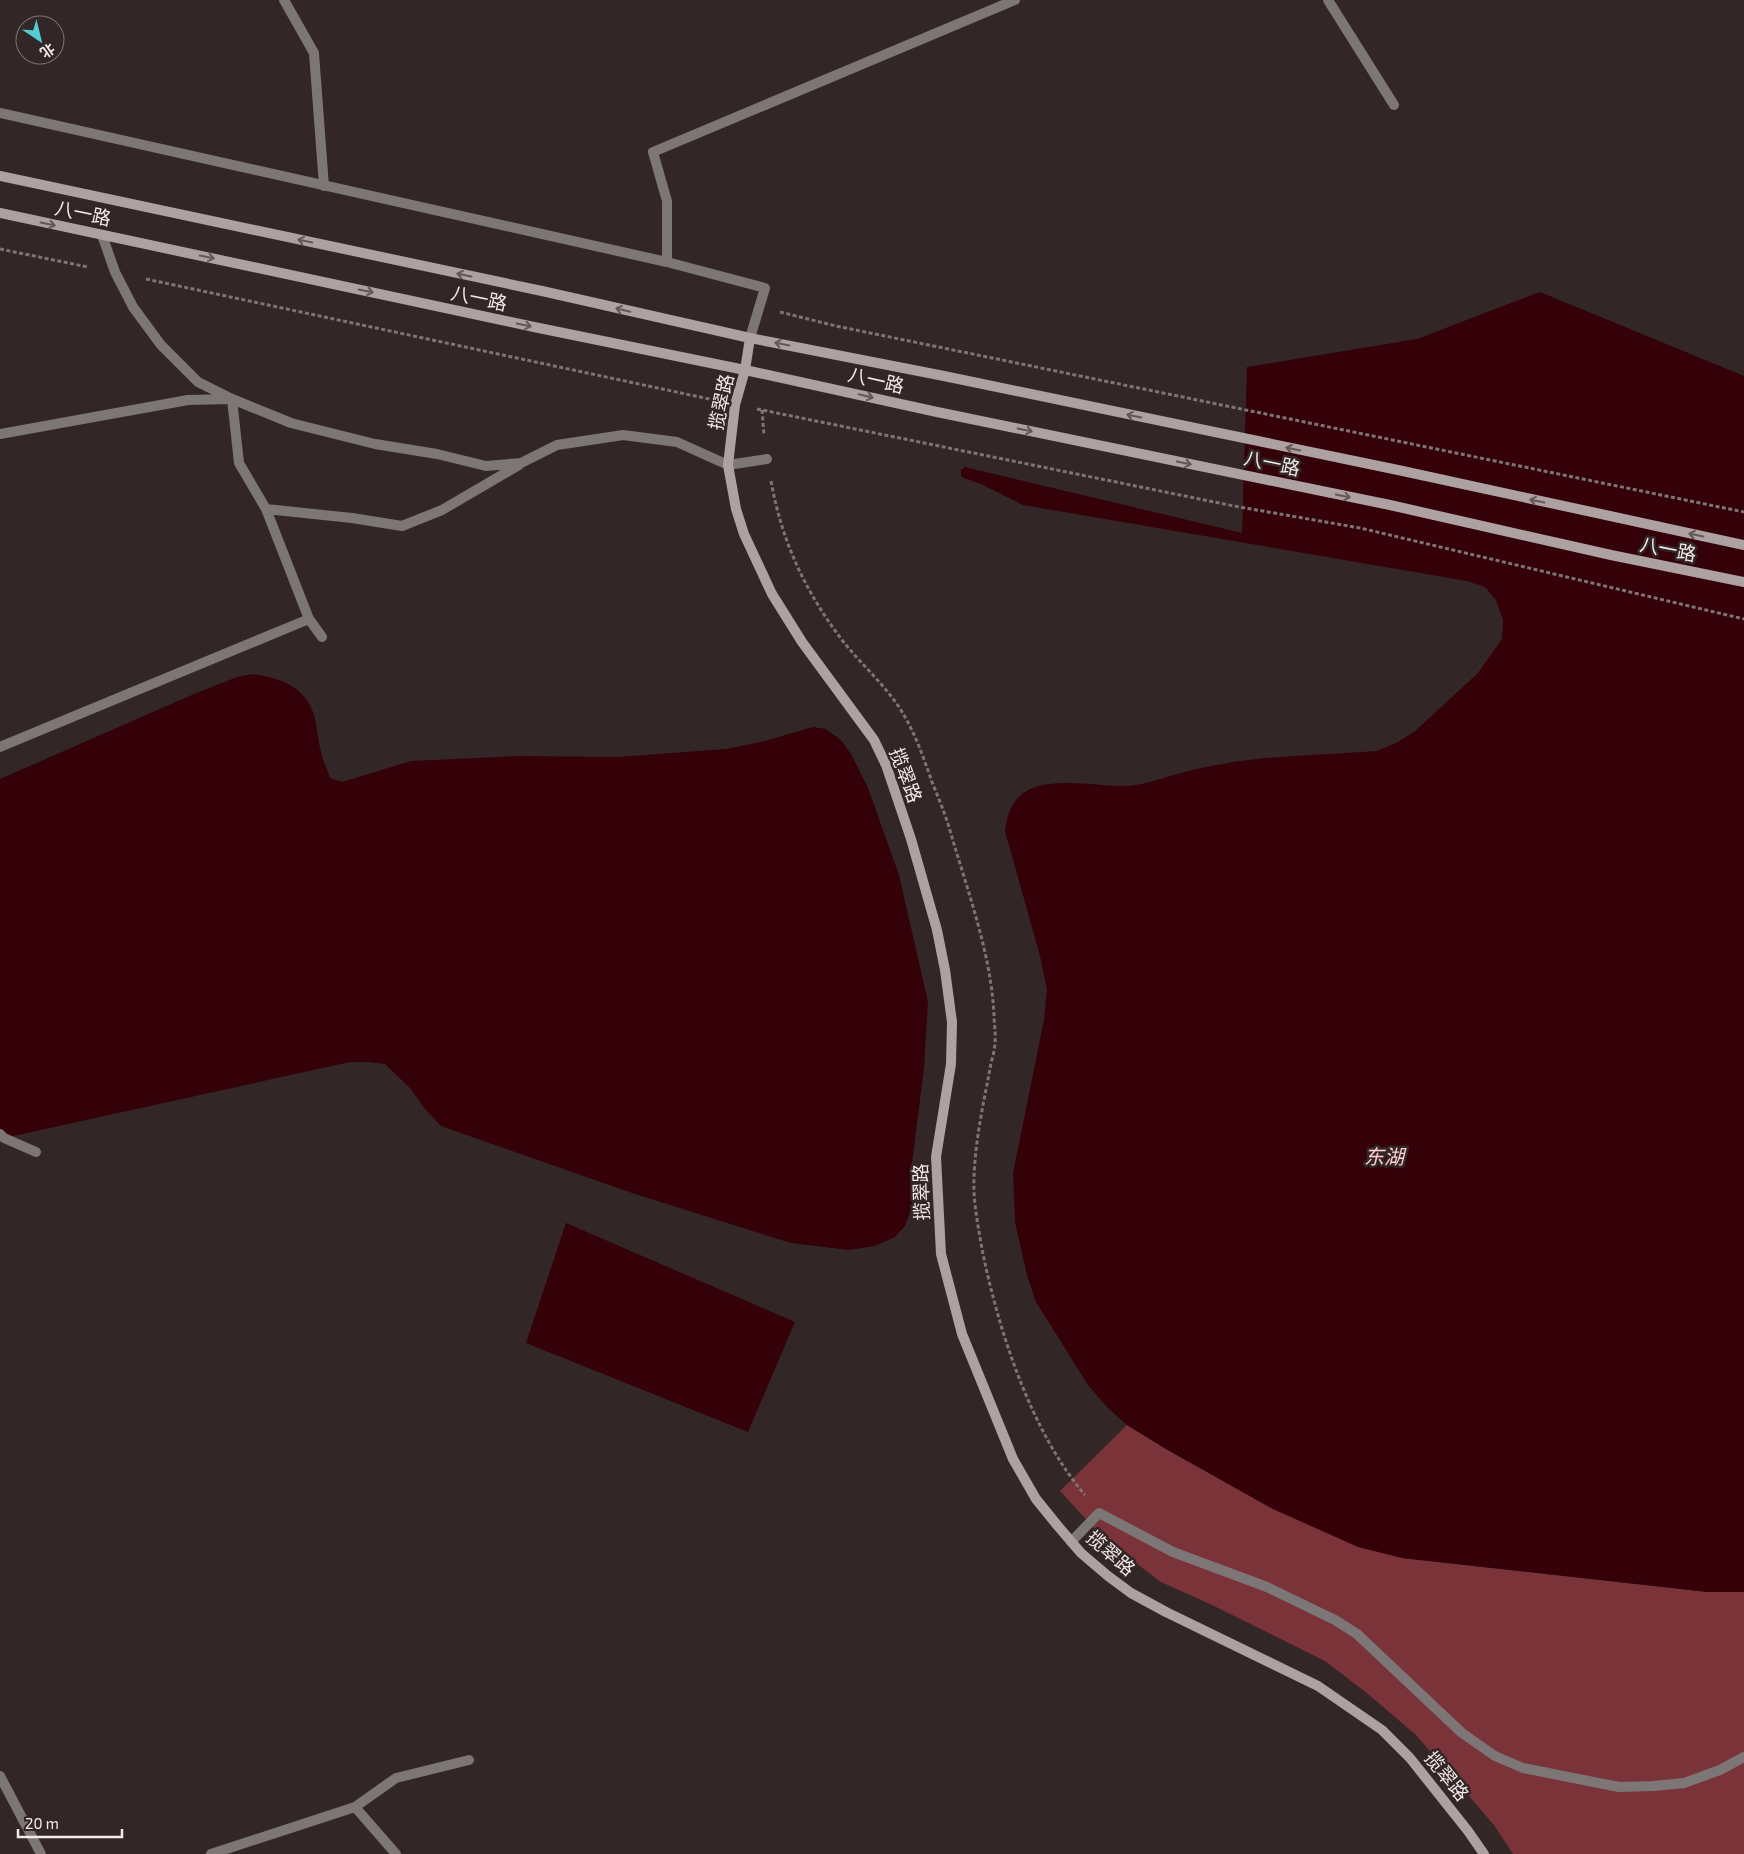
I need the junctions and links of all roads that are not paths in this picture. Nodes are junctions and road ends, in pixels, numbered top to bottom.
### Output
1 (284, 0) edge
2 (1015, 0) edge
3 (1328, 0) edge
4 (1394, 105) dead end
5 (0, 114) edge
6 (0, 176) edge
7 (324, 186) junction
8 (0, 213) edge
9 (102, 235) junction
10 (667, 262) junction
11 (750, 338) junction
12 (745, 370) junction
13 (232, 399) junction
14 (0, 434) edge
15 (767, 459) dead end
16 (521, 464) junction
17 (728, 465) junction
18 (266, 510) junction
19 (1744, 545) edge
20 (1744, 582) edge
21 (309, 619) junction
22 (322, 637) dead end
23 (0, 747) edge
24 (0, 1134) edge
25 (36, 1152) dead end
26 (1071, 1542) junction
27 (1744, 1757) edge
28 (469, 1760) dead end
29 (0, 1776) edge
30 (355, 1807) junction
31 (41, 1854) edge
32 (211, 1854) edge
33 (396, 1854) edge
34 (1484, 1854) edge

1 - 7 street
2 - 10 street
3 - 4 street
5 - 7 street
11 -> 6 main road, 八一路
7 - 10 street
8 -> 9 main road, 八一路
9 -> 12 main road, 八一路
9 - 13 street
10 - 11 street
11 - 12 main road, 揽翠路
19 -> 11 main road, 八一路
12 - 17 main road, 揽翠路
12 -> 20 main road, 八一路
13 - 14 street
13 - 16 street
13 - 18 street
15 - 17 street
16 - 17 street
16 - 18 street
17 - 26 main road, 揽翠路
18 - 21 street
21 - 22 street
21 - 23 street
24 - 25 street
26 - 27 street
26 - 34 main road, 揽翠路
28 - 30 street
29 - 31 street
30 - 32 street
30 - 33 street

